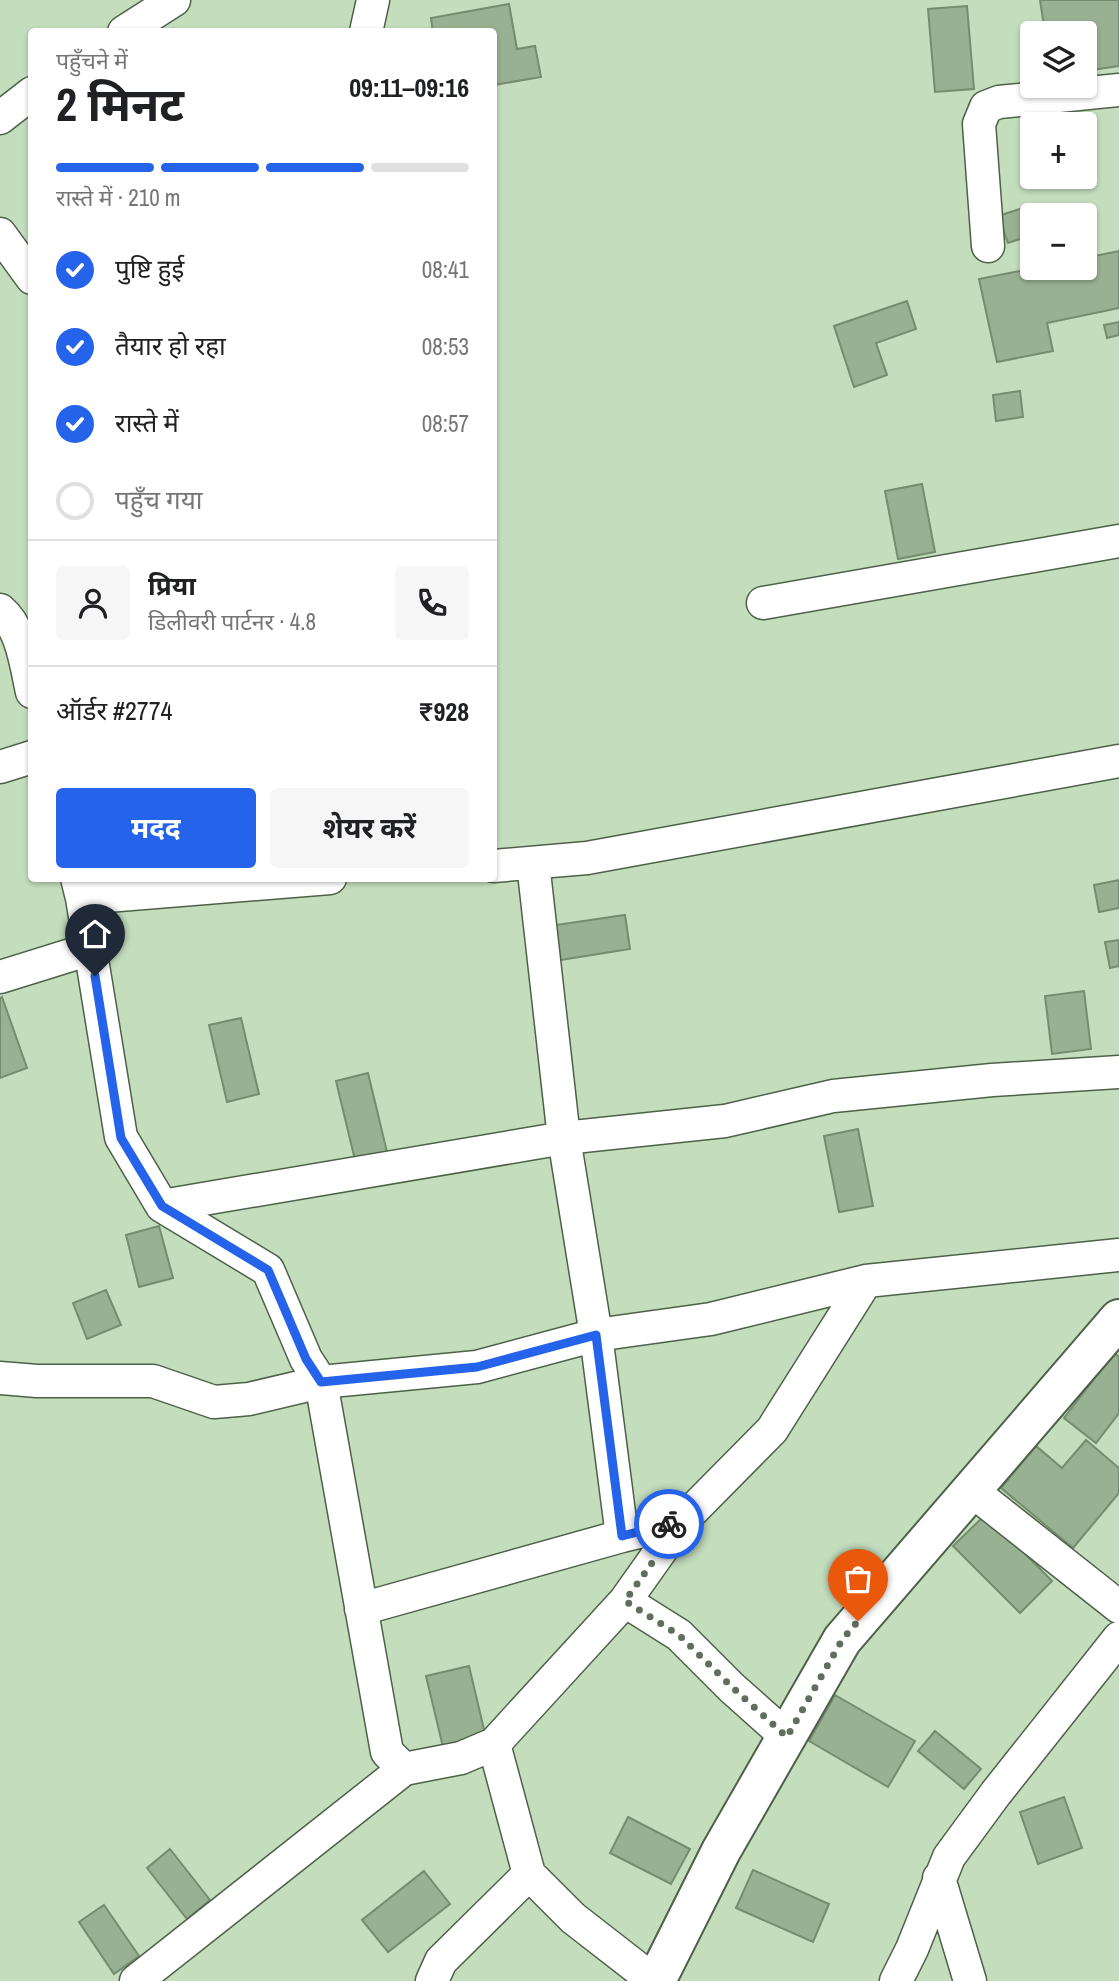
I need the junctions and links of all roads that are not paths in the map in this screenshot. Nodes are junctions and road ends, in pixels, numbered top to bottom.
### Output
1 (174, 0) edge
2 (373, 0) edge
3 (130, 28) edge
4 (367, 28) edge
5 (1119, 90) edge
6 (28, 96) edge
7 (0, 118) edge
8 (0, 234) edge
9 (988, 246) dead end
10 (28, 272) edge
11 (1119, 541) edge
12 (762, 603) dead end
13 (0, 610) edge
14 (10, 644) edge
15 (28, 683) edge
16 (28, 758) edge
17 (1119, 761) edge
18 (0, 767) edge
19 (533, 863) junction
20 (497, 866) edge
21 (230, 882) edge
22 (79, 888) edge
23 (90, 950) junction
24 (0, 977) edge
25 (1119, 1072) edge
26 (564, 1138) junction
27 (162, 1206) junction
28 (1119, 1255) edge
29 (866, 1282) junction
30 (1119, 1319) edge
31 (596, 1335) junction
32 (0, 1378) edge
33 (321, 1382) junction
34 (971, 1490) junction
35 (681, 1522) junction
36 (622, 1536) junction
37 (625, 1601) junction
38 (1119, 1607) edge
39 (361, 1609) junction
40 (1119, 1638) edge
41 (787, 1737) junction
42 (494, 1744) junction
43 (404, 1769) junction
44 (530, 1874) junction
45 (939, 1878) junction
46 (136, 1981) edge
47 (432, 1981) edge
48 (655, 1981) edge
49 (896, 1981) edge
50 (970, 1981) edge

1 - 3 street
2 - 4 street
5 - 9 street
6 - 7 street
8 - 10 street
11 - 12 street
13 - 14 street
14 - 15 street
16 - 18 street
17 - 19 street
19 - 20 street
19 - 26 street
21 - 22 street
22 - 23 street
23 - 24 street
23 - 27 street
25 - 26 street
26 - 27 street
26 - 31 street
27 - 33 street
28 - 29 street
29 - 31 street
29 - 35 street
30 - 34 street
31 - 33 street
31 - 36 street
32 - 33 street
33 - 39 street
34 - 38 street
34 - 41 street
35 - 36 street
35 - 37 street
36 - 39 street
37 - 41 street
37 - 42 street
39 - 43 street
40 - 45 street
41 - 48 street
42 - 43 street
42 - 44 street
43 - 46 street
44 - 47 street
44 - 48 street
45 - 49 street
45 - 50 street

